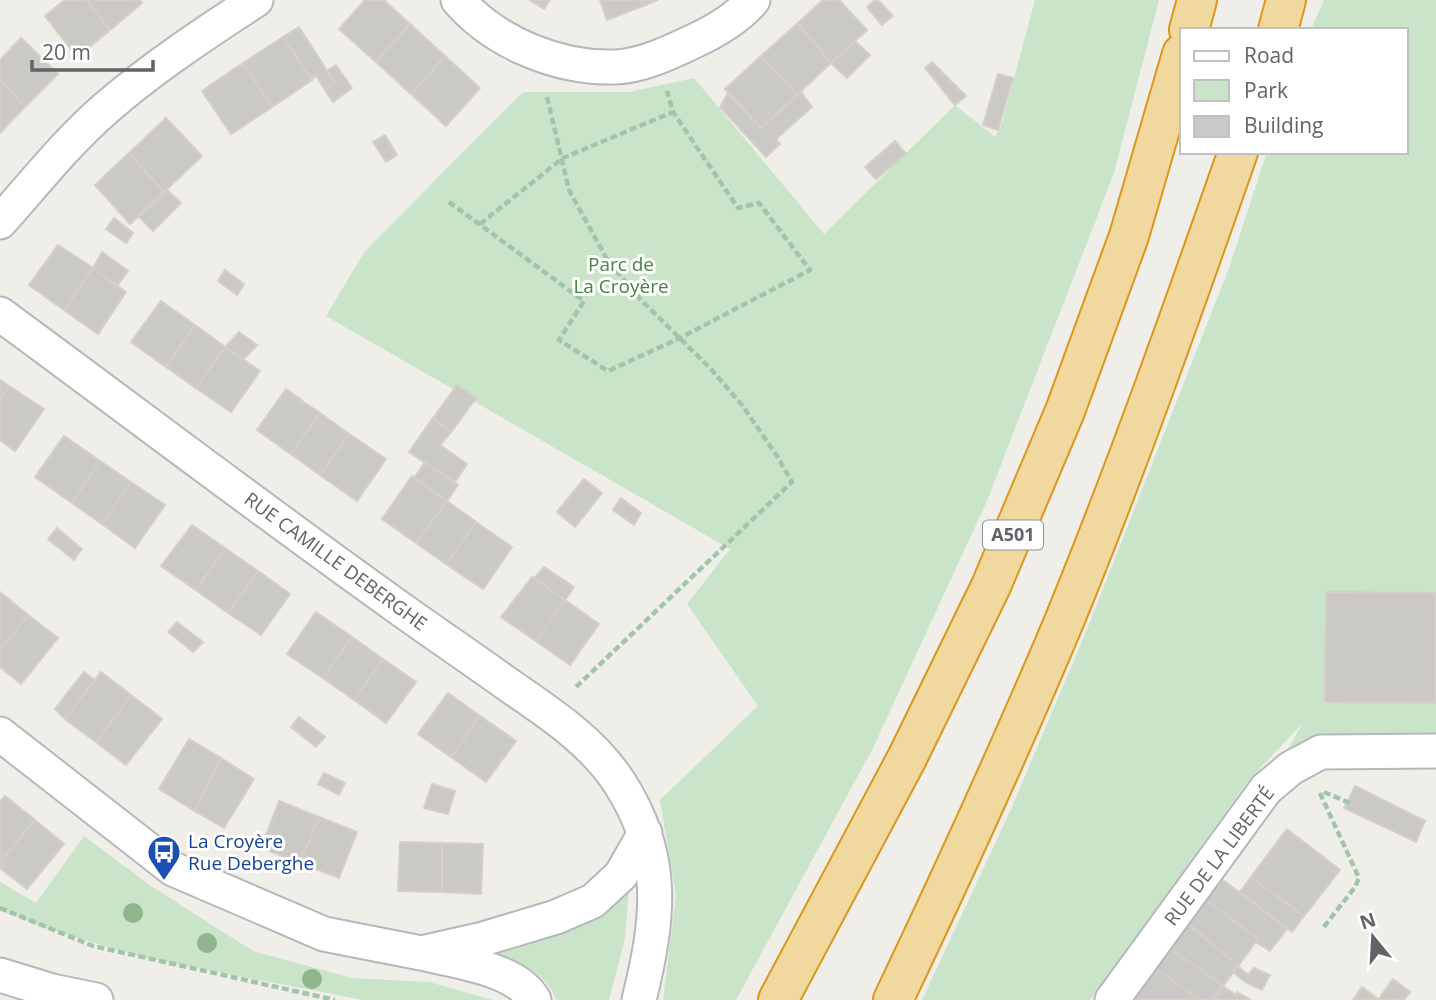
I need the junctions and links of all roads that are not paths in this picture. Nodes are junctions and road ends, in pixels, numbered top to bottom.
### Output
1 (257, 0) edge
2 (458, 0) edge
3 (752, 0) edge
4 (1197, 0) edge
5 (1286, 0) edge
6 (1190, 28) edge
7 (1279, 28) edge
8 (1180, 61) edge
9 (1237, 154) edge
10 (0, 222) edge
11 (0, 314) edge
12 (0, 734) edge
13 (1436, 751) edge
14 (645, 833) junction
15 (421, 953) junction
16 (0, 975) edge
17 (780, 995) edge
18 (96, 1000) edge
19 (534, 1000) edge
20 (639, 1000) edge
21 (893, 1000) edge
22 (1112, 1000) edge

1 - 10 street
2 - 3 street
4 - 6 highway
5 - 7 highway
8 - 17 highway, A501
9 - 21 highway
11 - 14 street, RUE CAMILLE DEBERGHE
12 - 15 street
13 - 22 street, RUE DE LA LIBERTÉ
14 - 15 street
14 - 20 street, RUE CAMILLE DEBERGHE
15 - 19 street
16 - 18 street

